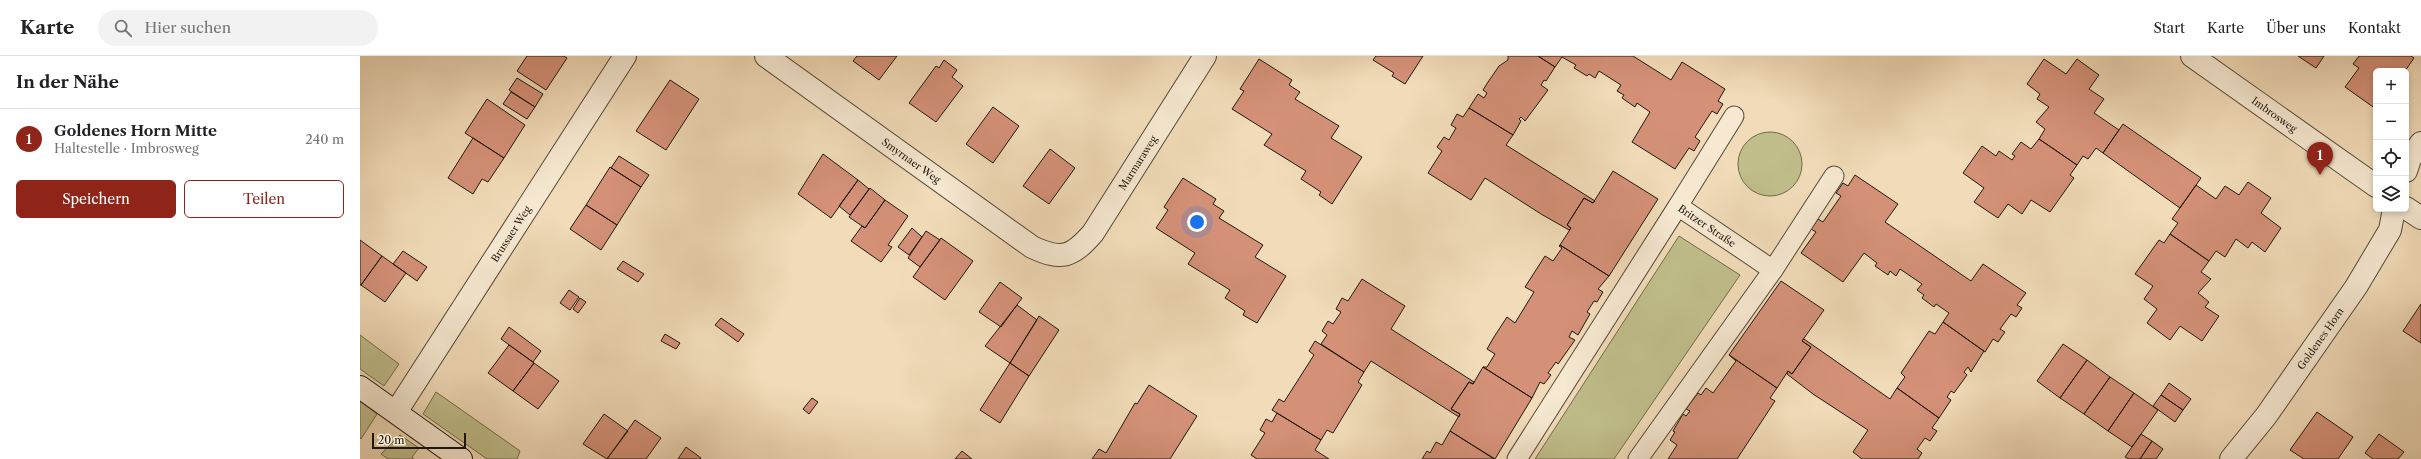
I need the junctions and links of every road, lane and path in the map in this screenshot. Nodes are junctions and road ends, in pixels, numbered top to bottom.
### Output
1 (625, 56) edge
2 (766, 56) edge
3 (1205, 56) edge
4 (2192, 56) edge
5 (1734, 116) dead end
6 (2421, 143) edge
7 (2409, 162) edge
8 (1834, 176) dead end
9 (2373, 184) edge
10 (1678, 206) junction
11 (2409, 210) edge
12 (2393, 212) edge
13 (2421, 218) edge
14 (1060, 256) joint
15 (1772, 270) junction
16 (360, 387) edge
17 (396, 412) junction
18 (461, 459) edge
19 (1517, 459) edge
20 (1638, 459) edge
21 (2231, 459) edge

1 - 17 street, Brussaer Weg
2 - 14 street, Smyrnaer Weg
3 - 14 street, Marmaraweg
4 - 9 street, Imbrosweg
5 - 10 lane
6 - 7 street
8 - 15 lane
10 - 15 lane, Britzer Straße
10 - 19 lane, Britzer Straße
11 - 13 street
12 - 21 street, Goldenes Horn
15 - 20 lane
16 - 17 street
17 - 18 street

